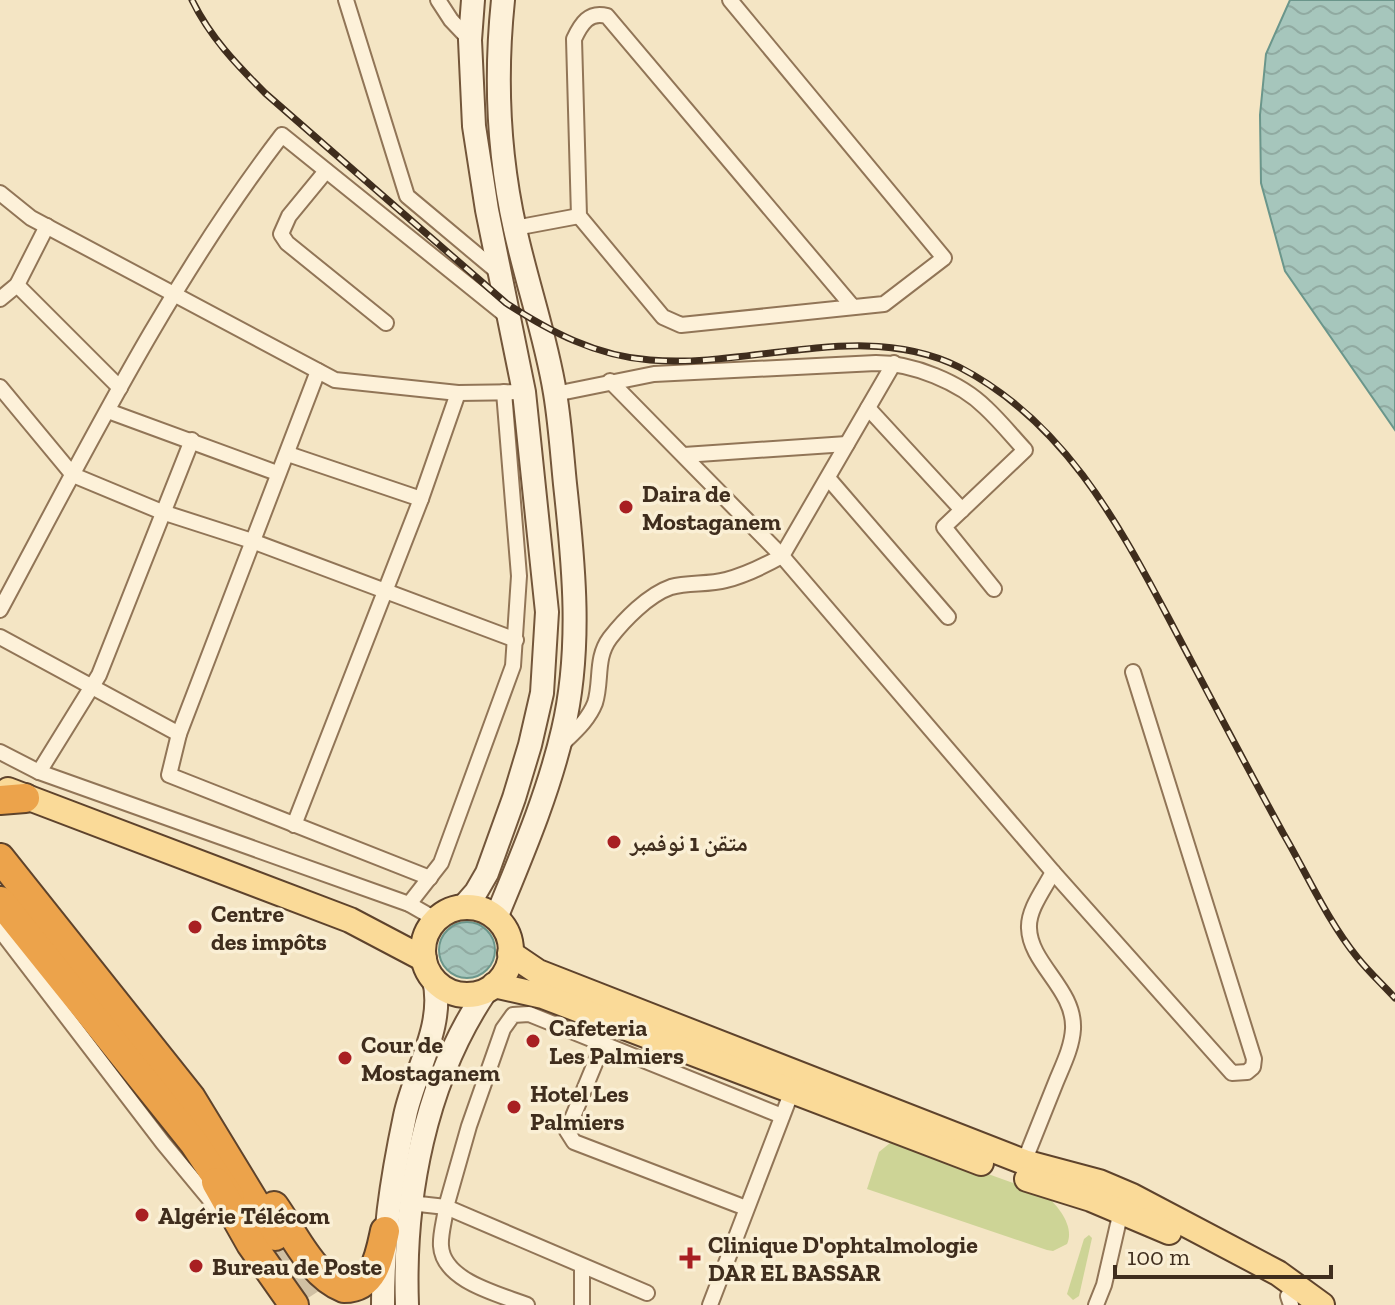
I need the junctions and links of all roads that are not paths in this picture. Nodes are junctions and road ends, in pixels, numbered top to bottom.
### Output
1 (346, 0) edge
2 (438, 0) edge
3 (473, 0) edge
4 (503, 0) edge
5 (730, 0) edge
6 (470, 40) junction
7 (326, 171) junction
8 (0, 193) edge
9 (579, 216) junction
10 (47, 226) junction
11 (515, 228) junction
12 (500, 273) junction
13 (17, 285) junction
14 (174, 293) junction
15 (0, 299) edge
16 (853, 307) junction
17 (509, 318) junction
18 (386, 323) dead end
19 (894, 363) junction
20 (318, 371) junction
21 (610, 381) junction
22 (0, 387) edge
23 (120, 388) junction
24 (514, 392) junction
25 (458, 393) junction
26 (555, 394) junction
27 (868, 408) junction
28 (108, 411) junction
29 (192, 440) junction
30 (847, 444) junction
31 (288, 454) junction
32 (684, 455) junction
33 (277, 473) junction
34 (73, 475) junction
35 (828, 478) junction
36 (421, 499) junction
37 (962, 510) junction
38 (162, 512) junction
39 (252, 541) junction
40 (782, 556) junction
41 (994, 589) dead end
42 (383, 591) junction
43 (0, 610) edge
44 (948, 617) dead end
45 (0, 637) edge
46 (516, 640) junction
47 (1133, 672) dead end
48 (91, 686) junction
49 (179, 734) junction
50 (558, 747) junction
51 (0, 752) edge
52 (39, 772) junction
53 (6, 795) edge
54 (294, 825) junction
55 (0, 858) edge
56 (1053, 872) junction
57 (430, 878) junction
58 (0, 901) edge
59 (409, 904) junction
60 (462, 908) junction
61 (496, 918) junction
62 (350, 920) junction
63 (435, 922) junction
64 (0, 930) edge
65 (510, 953) junction
66 (429, 970) junction
67 (490, 988) junction
68 (603, 1044) junction
69 (792, 1091) junction
70 (191, 1098) junction
71 (782, 1116) junction
72 (1024, 1162) junction
73 (410, 1203) junction
74 (446, 1207) junction
75 (746, 1208) junction
76 (1121, 1211) junction
77 (385, 1231) junction
78 (265, 1240) junction
79 (582, 1267) junction
80 (325, 1278) junction
81 (647, 1293) dead end
82 (501, 1300) edge
83 (1292, 1302) edge
84 (294, 1305) edge
85 (343, 1305) edge
86 (383, 1305) edge
87 (407, 1305) edge
88 (527, 1305) edge
89 (582, 1305) edge
90 (710, 1305) edge
91 (1096, 1305) edge
92 (1322, 1305) edge

1 - 12 street
2 - 6 street
3 - 6 main road
4 - 11 main road
5 - 16 street
6 - 12 main road
7 - 14 street
7 - 17 street
7 - 18 street
8 - 10 street
9 - 11 street
9 - 16 street
9 - 16 street
10 - 13 street
10 - 14 street
11 - 26 main road
12 - 17 main road
13 - 15 street
13 - 23 street
14 - 20 street
14 - 23 street
17 - 24 main road
19 - 21 street
19 - 27 street
19 - 37 street
20 - 25 street
20 - 31 street
21 - 26 street
21 - 32 street
22 - 34 street
23 - 28 street
24 - 25 street
24 - 46 street
24 - 60 main road
25 - 36 street
26 - 50 main road
27 - 30 street
27 - 37 street
28 - 29 street
28 - 34 street
29 - 33 street
29 - 38 street
30 - 32 street
30 - 35 street
31 - 33 street
31 - 36 street
32 - 40 street
33 - 39 street
34 - 38 street
34 - 43 street
35 - 40 street
35 - 44 street
36 - 42 street
37 - 41 street
38 - 39 street
38 - 48 street
39 - 42 street
39 - 49 street
40 - 50 street
40 - 56 street
42 - 46 street
42 - 54 street
45 - 48 street
46 - 57 street
47 - 56 street
48 - 49 street
48 - 52 street
49 - 54 street
50 - 61 main road
51 - 52 street
52 - 59 street
53 - 62 main road
54 - 57 street
55 - 70 highway
56 - 72 street
57 - 59 street
58 - 78 highway
59 - 63 street
60 - 61 main road
60 - 63 main road
61 - 65 main road
62 - 63 main road
62 - 66 main road
63 - 66 main road
64 - 78 street
65 - 67 main road
65 - 72 main road
66 - 67 main road
66 - 77 main road
67 - 69 main road
67 - 73 main road
68 - 71 street
68 - 74 street
68 - 75 street
69 - 71 street
69 - 76 main road
70 - 78 highway
70 - 80 highway
71 - 75 street
72 - 92 main road
73 - 74 street
73 - 87 main road
74 - 79 street
74 - 82 street
75 - 90 street
76 - 83 main road
76 - 91 street
77 - 80 highway
77 - 86 main road
78 - 84 highway
79 - 81 street
79 - 89 street
80 - 85 highway
82 - 88 street

